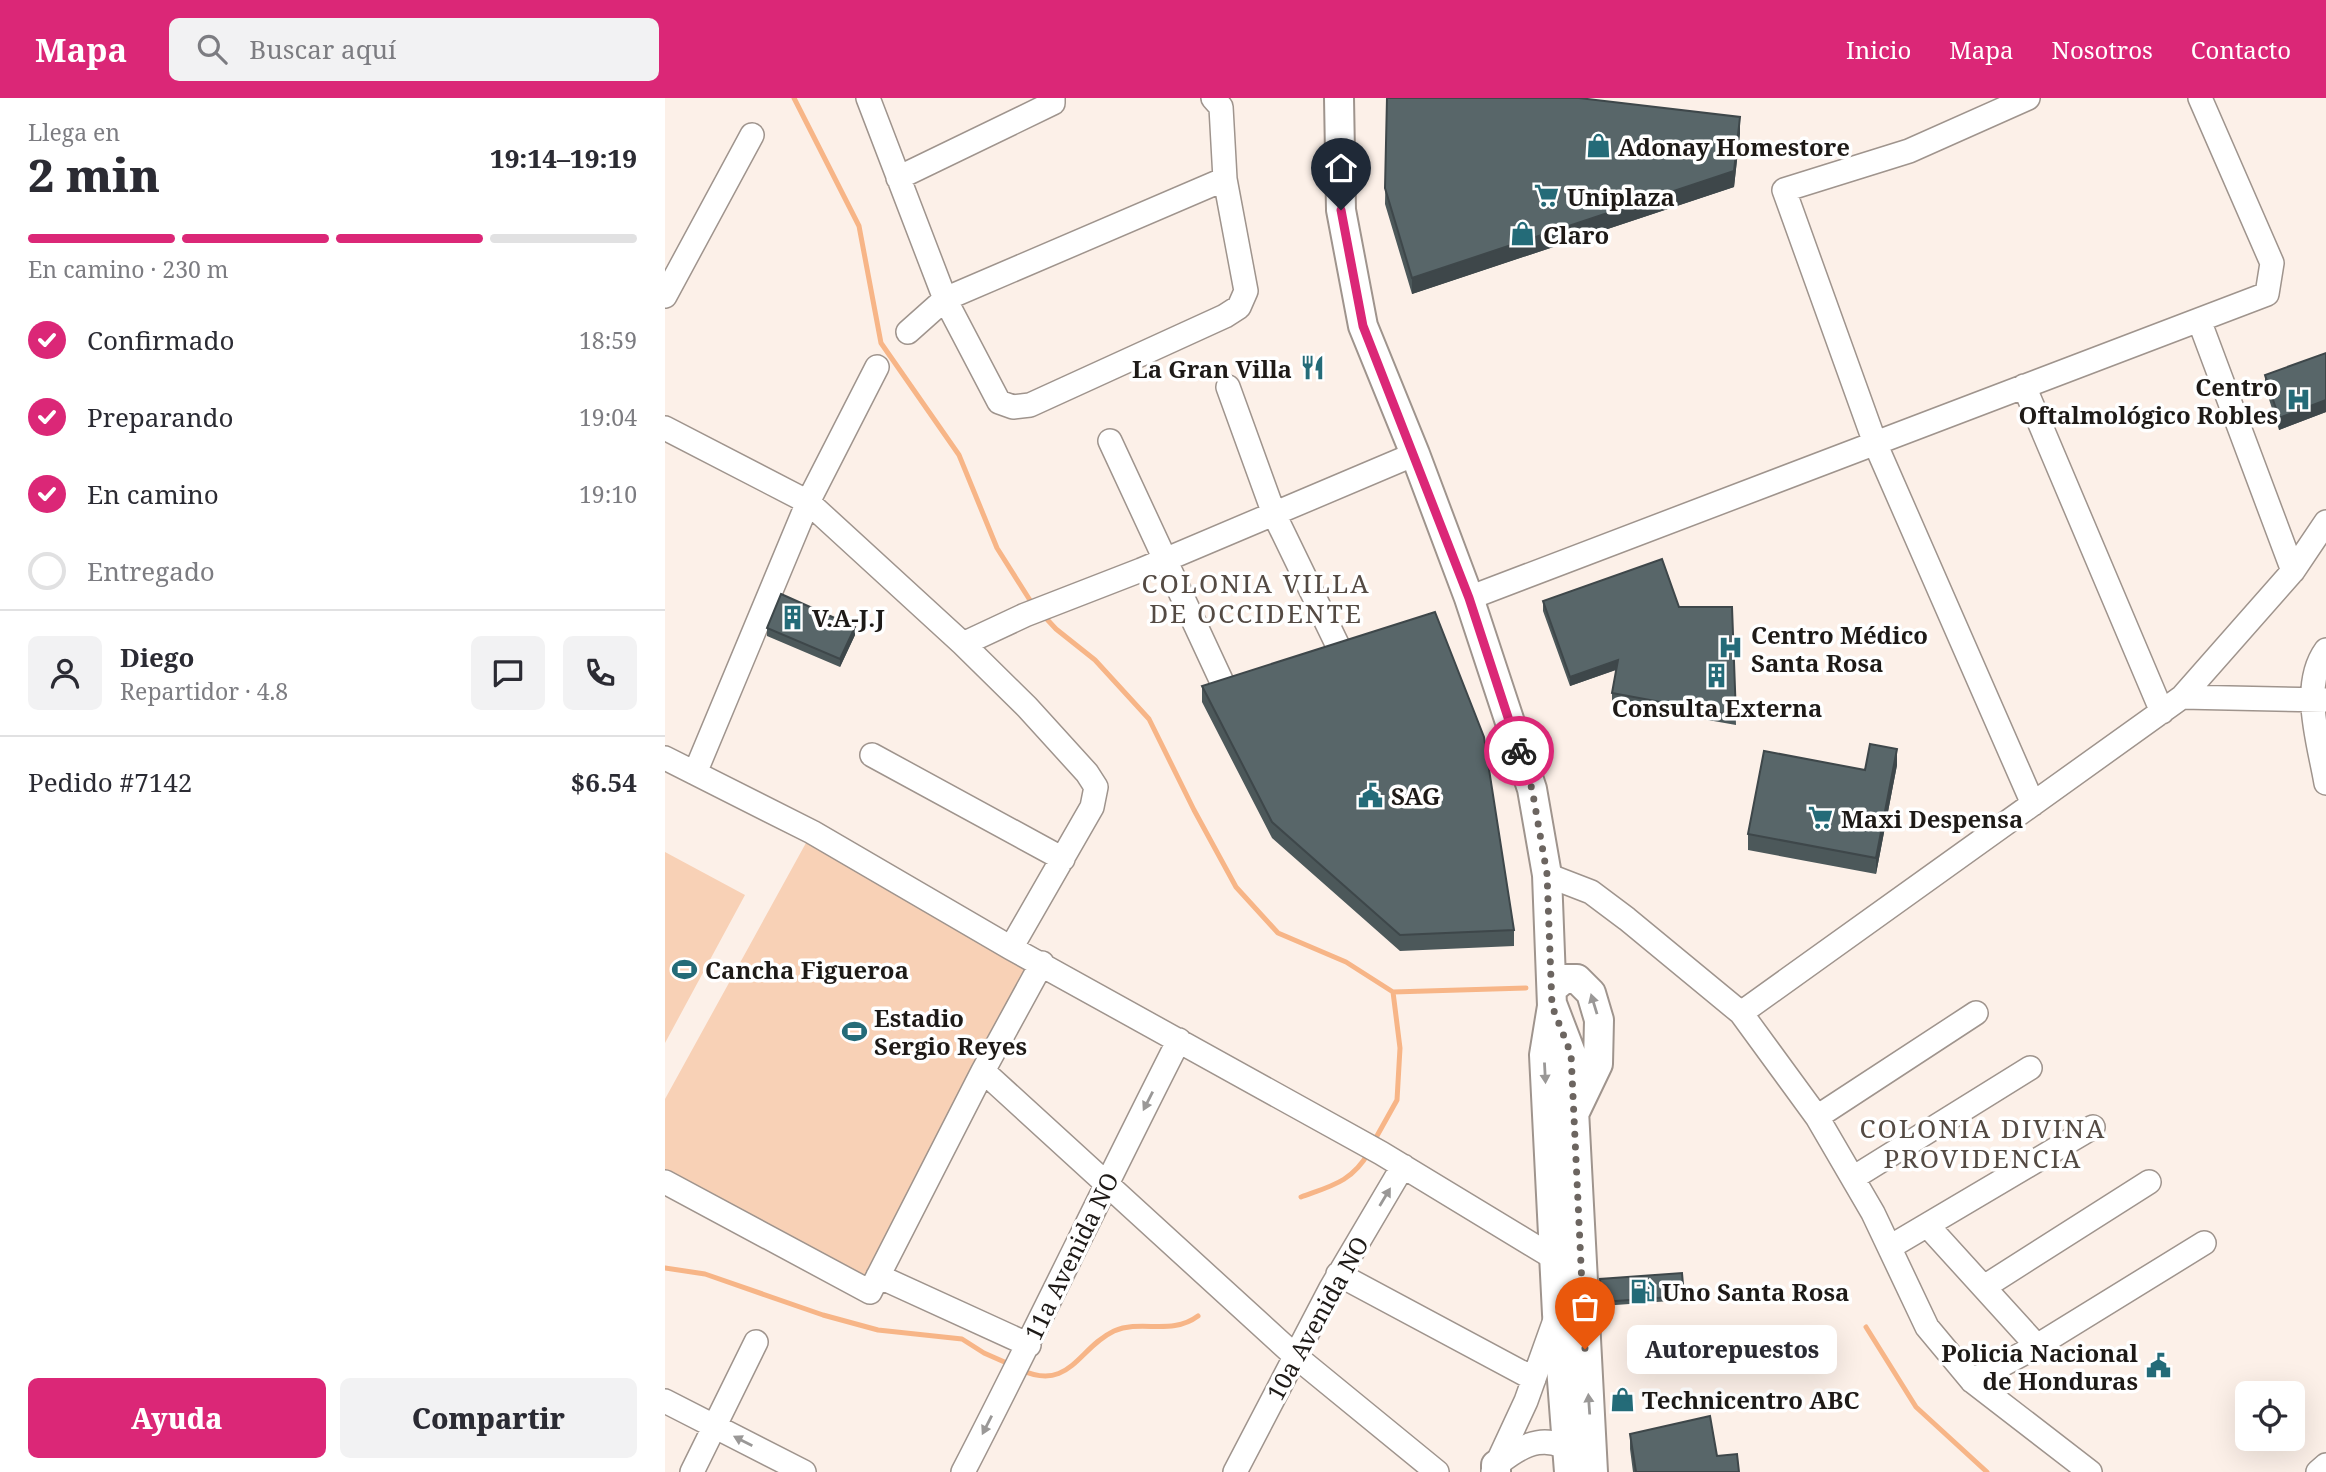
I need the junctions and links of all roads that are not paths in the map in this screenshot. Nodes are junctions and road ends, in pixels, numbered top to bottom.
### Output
1 (868, 98) edge
2 (1213, 98) edge
3 (1339, 98) edge
4 (2028, 98) edge
5 (2200, 98) edge
6 (1057, 100) edge
7 (752, 135) dead end
8 (898, 178) junction
9 (1225, 179) junction
10 (665, 296) edge
11 (945, 299) junction
12 (2199, 320) junction
13 (908, 331) dead end
14 (877, 366) dead end
15 (2024, 386) junction
16 (1228, 387) dead end
17 (665, 428) edge
18 (1110, 441) dead end
19 (1875, 443) junction
20 (1415, 454) junction
21 (808, 502) junction
22 (1274, 514) junction
23 (2326, 522) edge
24 (1164, 559) junction
25 (2293, 571) junction
26 (1469, 598) junction
27 (963, 644) junction
28 (1338, 646) edge
29 (2326, 650) edge
30 (1221, 680) edge
31 (2182, 697) junction
32 (2319, 700) edge
33 (2162, 712) junction
34 (872, 755) dead end
35 (665, 758) edge
36 (695, 774) junction
37 (2326, 783) edge
38 (2033, 804) junction
39 (1063, 859) junction
40 (1547, 874) junction
41 (1010, 948) junction
42 (1042, 963) junction
43 (1552, 997) junction
44 (1741, 1013) junction
45 (1976, 1013) dead end
46 (1179, 1040) junction
47 (2030, 1068) dead end
48 (983, 1071) junction
49 (1574, 1115) junction
50 (1817, 1117) junction
51 (2093, 1126) dead end
52 (1403, 1166) junction
53 (1853, 1178) junction
54 (1107, 1181) junction
55 (665, 1182) edge
56 (2149, 1182) dead end
57 (1927, 1225) junction
58 (2204, 1243) dead end
59 (1889, 1247) junction
60 (1554, 1258) junction
61 (1338, 1274) junction
62 (878, 1276) junction
63 (1984, 1287) junction
64 (1557, 1314) junction
65 (756, 1342) dead end
66 (2037, 1346) junction
67 (1294, 1354) junction
68 (1021, 1360) junction
69 (1534, 1379) junction
70 (1972, 1381) junction
71 (665, 1401) edge
72 (715, 1427) junction
73 (1568, 1459) edge
74 (2326, 1465) edge
75 (1495, 1470) edge
76 (692, 1472) edge
77 (804, 1472) edge
78 (963, 1472) edge
79 (1235, 1472) edge
80 (1437, 1472) edge
81 (1592, 1472) edge
82 (2090, 1472) edge
83 (2318, 1472) edge

1 - 8 street
2 - 9 street
3 - 20 main road
4 - 19 street
5 - 12 street
6 - 8 street
7 - 10 street
8 - 11 street
9 - 11 street
9 - 11 street
11 - 13 street
12 - 15 street
12 - 25 street
14 - 21 street
15 - 19 street
15 - 33 street
16 - 22 street
17 - 21 street
18 - 24 street
19 - 26 street
19 - 38 street
20 - 22 street
20 - 26 main road
21 - 27 street
21 - 36 street
22 - 24 street
22 - 28 street
23 - 25 street
24 - 27 street
24 - 30 street
25 - 31 street
26 - 40 main road
27 - 39 street
29 - 32 street
31 - 32 street
31 - 33 street
32 - 37 street
33 - 38 street
34 - 39 street
35 - 36 street
36 - 41 street
38 - 44 street
39 - 41 street
40 - 43 main road
40 - 44 street
41 - 42 street
42 - 46 street
42 - 48 street
43 - 49 main road
49 -> 43 main road
43 -> 60 main road
44 - 50 street
45 - 50 street
46 - 52 street
46 -> 54 street, 11a Avenida NO
47 - 53 street
48 - 54 street
48 - 62 street
81 -> 49 main road
50 - 53 street
51 - 57 street
52 - 60 street
61 -> 52 street, 10a Avenida NO
53 - 59 street
54 - 67 street
54 - 68 street, 11a Avenida NO
55 - 62 street
56 - 63 street
57 - 59 street
57 - 63 street
58 - 66 street
59 - 70 street
60 - 64 main road
61 - 67 street, 10a Avenida NO
61 - 69 street
62 - 68 street
63 - 66 street
64 - 69 street
64 - 73 main road
65 - 72 street
66 - 70 street
67 - 79 street, 10a Avenida NO
67 - 80 street
68 -> 78 street, 11a Avenida NO
69 - 75 street
70 - 82 street
71 - 72 street
72 - 76 street
77 -> 72 street
73 - 75 street
73 - 81 street
74 - 83 street

